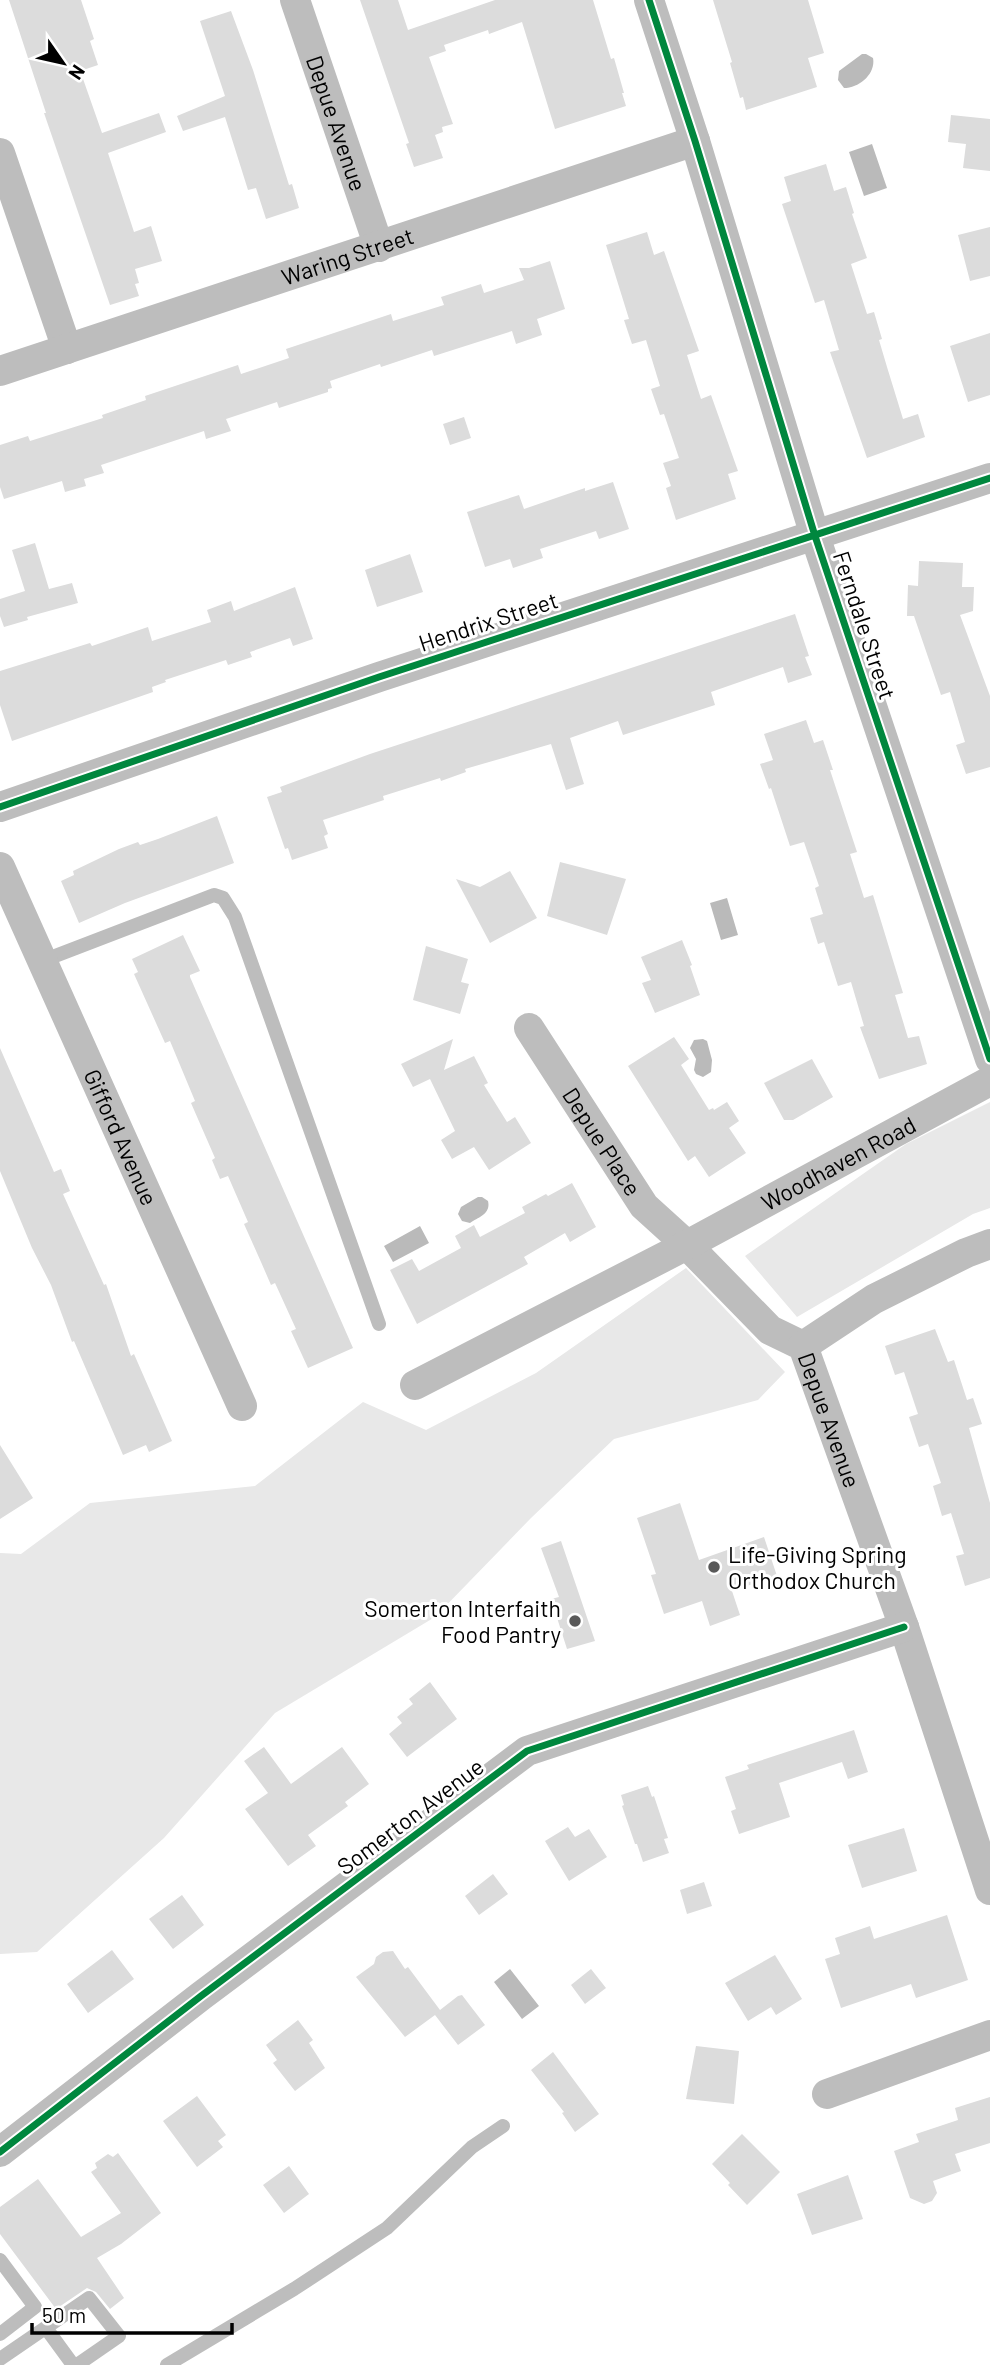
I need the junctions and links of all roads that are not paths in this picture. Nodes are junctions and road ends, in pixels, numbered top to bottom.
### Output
1 (295, 0) edge
2 (649, 0) edge
3 (695, 141) junction
4 (0, 153) edge
5 (379, 247) junction
6 (67, 349) junction
7 (0, 371) edge
8 (990, 478) edge
9 (816, 536) junction
10 (0, 807) edge
11 (0, 867) edge
12 (42, 961) junction
13 (529, 1028) dead end
14 (990, 1059) edge
15 (990, 1081) edge
16 (990, 1244) edge
17 (687, 1245) junction
18 (379, 1324) dead end
19 (803, 1346) junction
20 (415, 1385) dead end
21 (242, 1406) dead end
22 (904, 1627) junction
23 (990, 1890) edge
24 (990, 2035) edge
25 (827, 2094) dead end
26 (503, 2126) dead end
27 (0, 2152) edge
28 (0, 2260) edge
29 (46, 2328) junction
30 (0, 2334) edge
31 (0, 2359) edge
32 (75, 2365) edge
33 (167, 2365) edge

1 - 5 street, Depue Avenue
2 - 3 street, Ferndale Street
3 - 5 street, Waring Street
3 - 9 street, Ferndale Street
4 - 6 street
5 - 6 street, Waring Street
6 - 7 street, Waring Street
8 - 9 street, Hendrix Street
9 - 10 street, Hendrix Street
9 - 14 street, Ferndale Street
11 - 12 street, Gifford Avenue
12 - 18 lane
12 - 21 street, Gifford Avenue
13 - 17 street, Depue Place
15 - 17 street, Woodhaven Road
16 - 19 street
17 - 19 street, Depue Avenue
17 - 20 street
19 - 22 street, Depue Avenue
22 - 23 street, Depue Avenue
22 - 27 street, Somerton Avenue
24 - 25 street
26 - 33 lane
28 - 30 lane
29 - 31 lane
29 - 32 lane
29 - 32 lane

